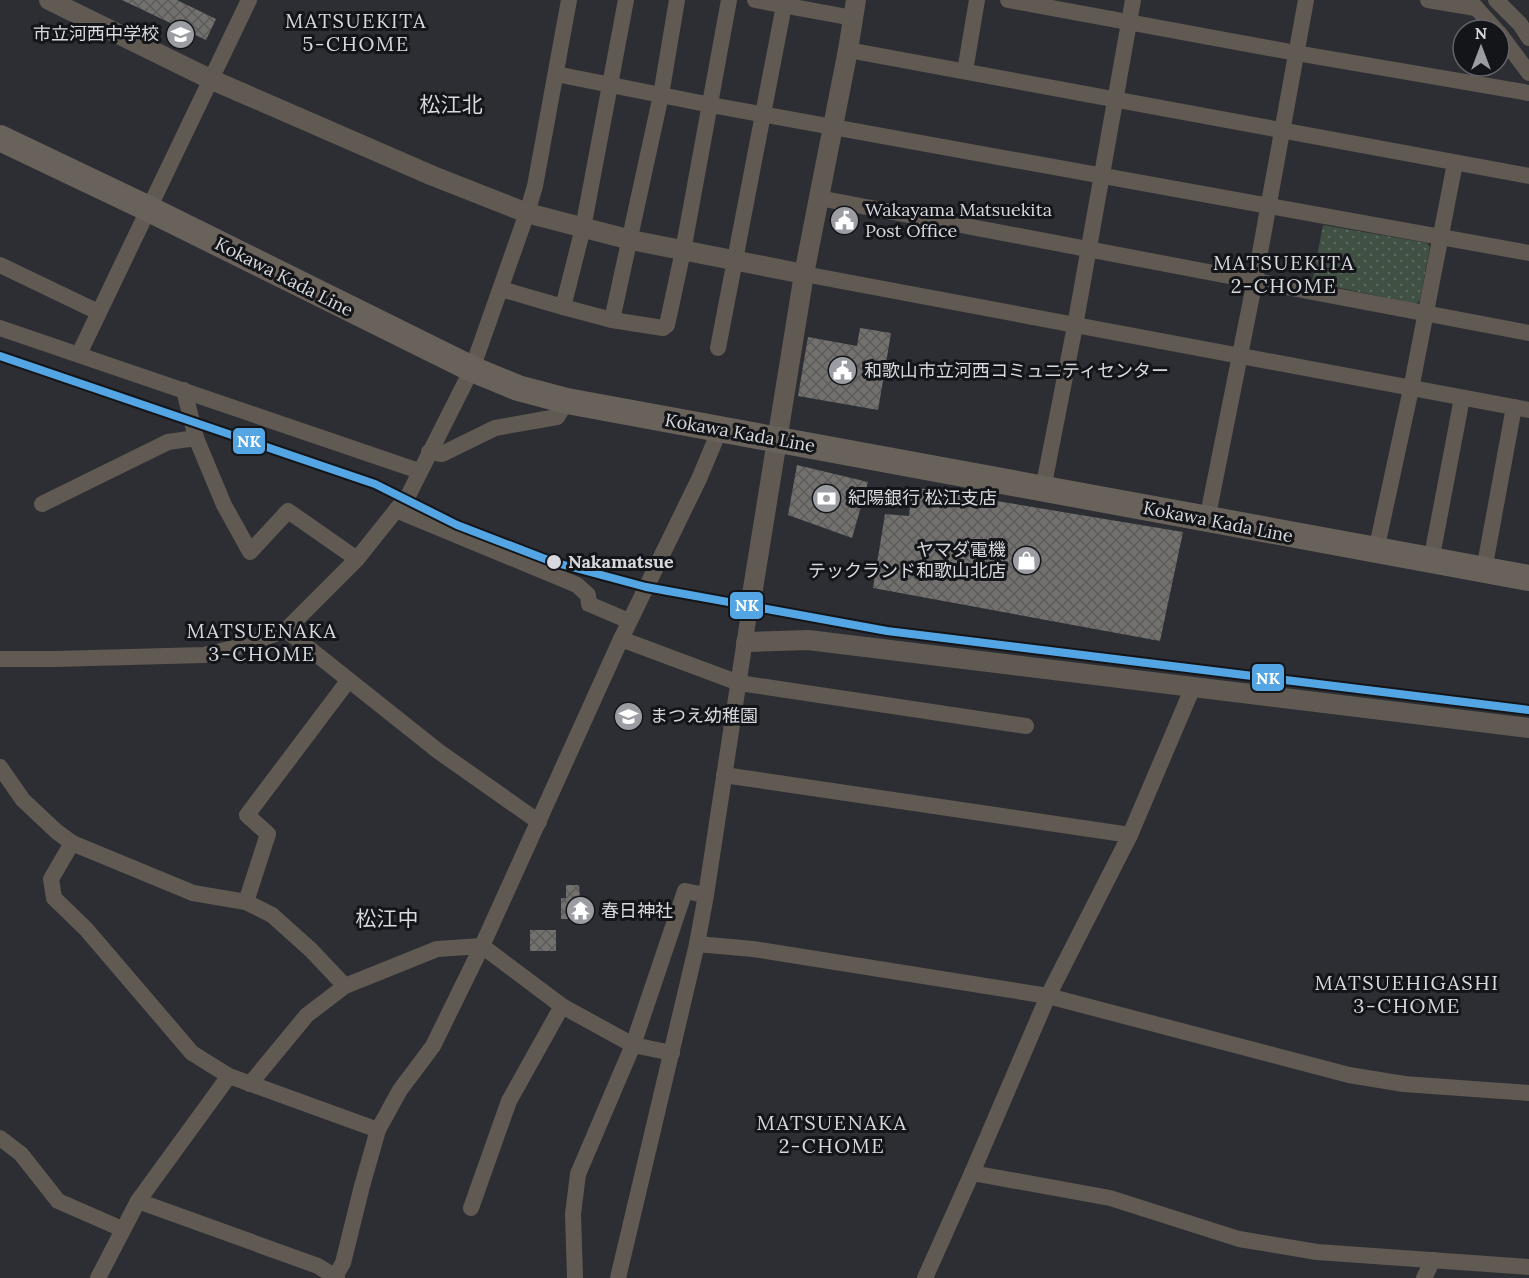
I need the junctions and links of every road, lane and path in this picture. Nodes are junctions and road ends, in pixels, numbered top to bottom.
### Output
1 (49, 0) edge
2 (249, 0) edge
3 (568, 0) edge
4 (626, 0) edge
5 (677, 0) edge
6 (729, 0) edge
7 (754, 0) edge
8 (977, 0) edge
9 (1008, 0) edge
10 (1133, 0) edge
11 (1306, 0) edge
12 (1428, 0) edge
13 (1496, 0) edge
14 (785, 3) edge
15 (1473, 4) edge
16 (855, 9) edge
17 (1485, 18) edge
18 (1129, 23) junction
19 (1529, 38) edge
20 (1511, 49) edge
21 (849, 50) junction
22 (1296, 53) junction
23 (965, 71) junction
24 (1529, 73) edge
25 (556, 74) junction
26 (210, 80) junction
27 (610, 85) junction
28 (1529, 93) edge
29 (661, 95) junction
30 (1114, 100) junction
31 (711, 105) junction
32 (764, 114) junction
33 (834, 126) junction
34 (1282, 130) junction
35 (0, 138) edge
36 (1455, 162) junction
37 (1529, 176) edge
38 (1101, 177) junction
39 (819, 198) junction
40 (1269, 206) junction
41 (149, 210) junction
42 (527, 213) junction
43 (583, 228) junction
44 (1441, 238) junction
45 (631, 240) junction
46 (1089, 250) junction
47 (683, 251) junction
48 (1529, 253) edge
49 (736, 261) junction
50 (0, 265) edge
51 (804, 274) junction
52 (1255, 280) junction
53 (501, 289) junction
54 (563, 307) junction
55 (98, 312) junction
56 (1426, 314) junction
57 (612, 320) junction
58 (1076, 326) junction
59 (0, 328) edge
60 (1529, 333) edge
61 (718, 348) dead end
62 (79, 354) junction
63 (1240, 357) junction
64 (472, 369) junction
65 (1411, 389) junction
66 (184, 390) junction
67 (1462, 398) junction
68 (567, 400) junction
69 (1522, 409) edge
70 (720, 429) junction
71 (196, 438) junction
72 (776, 440) junction
73 (429, 452) junction
74 (419, 471) junction
75 (1043, 489) junction
76 (42, 504) dead end
77 (396, 510) junction
78 (1207, 520) junction
79 (1377, 551) junction
80 (357, 560) junction
81 (1431, 561) junction
82 (1484, 570) junction
83 (1529, 578) edge
84 (750, 607) joint
85 (629, 621) junction
86 (286, 630) junction
87 (621, 639) junction
88 (746, 642) junction
89 (0, 659) edge
90 (348, 681) junction
91 (739, 683) junction
92 (1193, 687) junction
93 (1026, 726) dead end
94 (1529, 728) edge
95 (0, 767) edge
96 (724, 775) junction
97 (539, 822) junction
98 (1130, 835) junction
99 (72, 843) junction
100 (706, 896) junction
101 (246, 902) junction
102 (697, 944) junction
103 (482, 946) junction
104 (345, 986) junction
105 (1048, 996) junction
106 (562, 1006) junction
107 (633, 1045) junction
108 (672, 1053) junction
109 (229, 1076) junction
110 (250, 1084) junction
111 (1529, 1093) edge
112 (378, 1130) junction
113 (0, 1138) edge
114 (972, 1173) junction
115 (138, 1201) junction
116 (471, 1208) dead end
117 (122, 1229) junction
118 (1433, 1260) junction
119 (1529, 1267) edge
120 (1469, 1270) edge
121 (98, 1278) edge
122 (336, 1278) edge
123 (574, 1278) edge
124 (618, 1278) edge
125 (925, 1278) edge
126 (1424, 1278) edge

1 - 26 street
2 - 26 street
3 - 25 street
4 - 27 street
5 - 29 street
6 - 31 street
7 - 14 street
8 - 23 street
9 - 18 street
10 - 18 street
11 - 22 street
12 - 15 street
13 - 19 street
14 - 16 street
14 - 32 street
15 - 17 street
16 - 21 street
18 - 22 street
18 - 30 street
20 - 24 street
21 - 23 street
21 - 33 street
22 - 28 street
22 - 34 street
23 - 30 street
25 - 27 street
25 - 42 street
26 - 41 street
26 - 42 street
27 - 29 street
27 - 43 street
29 - 31 street
29 - 45 street
30 - 34 street
30 - 38 street
31 - 32 street
31 - 47 street
32 - 33 street
32 - 49 street
33 - 38 street
33 - 39 street
34 - 36 street
34 - 40 street
35 - 41 main road, Kokawa Kada Line
36 - 37 street
36 - 44 street
38 - 40 street
38 - 46 street
39 - 46 street
39 - 51 street
40 - 44 street
40 - 52 street
41 - 55 street
41 - 64 main road, Kokawa Kada Line
42 - 43 street
42 - 53 street
43 - 45 street
43 - 54 street
44 - 48 street
44 - 56 street
45 - 47 street
45 - 57 street
46 - 52 street
46 - 58 street
47 - 49 street
47 - 57 street
49 - 51 street
49 - 61 street
50 - 55 street
51 - 58 street
51 - 72 street
52 - 56 street
52 - 63 street
53 - 54 street
53 - 64 street
54 - 57 street
55 - 62 street
56 - 60 street
56 - 65 street
58 - 63 street
58 - 75 street
59 - 62 street
62 - 66 street
63 - 65 street
63 - 78 street
64 - 68 main road, Kokawa Kada Line
64 - 73 street
65 - 67 street
65 - 79 street
66 - 71 street
66 - 74 street
67 - 69 street
67 - 81 street
68 - 70 main road, Kokawa Kada Line
68 - 73 street
69 - 82 street
70 - 72 main road, Kokawa Kada Line
70 - 85 street
71 - 76 street
71 - 80 street
72 - 75 main road, Kokawa Kada Line
72 - 84 street
73 - 74 street
74 - 77 street
75 - 78 main road, Kokawa Kada Line
77 - 80 street
77 - 85 street
78 - 79 main road, Kokawa Kada Line
79 - 81 main road, Kokawa Kada Line
80 - 86 street
81 - 82 main road, Kokawa Kada Line
82 - 83 main road, Kokawa Kada Line
84 - 88 street
85 - 87 street
86 - 89 street
86 - 90 street
87 - 91 street
87 - 97 street
88 - 91 street
88 - 92 street
90 - 97 street
90 - 101 street
91 - 93 street
91 - 96 street
92 - 94 street
92 - 98 street
95 - 99 street
96 - 98 street
96 - 100 street
97 - 103 street
98 - 105 street
99 - 101 street
99 - 109 street
100 - 102 street
100 - 107 street
101 - 104 street
102 - 105 street
102 - 108 street
103 - 104 street
103 - 106 street
103 - 112 street
104 - 110 street
105 - 111 street
105 - 114 street
106 - 107 street
106 - 116 street
107 - 108 street
107 - 123 street
108 - 124 street
109 - 110 street
109 - 115 street
110 - 112 street
112 - 122 street
113 - 117 street
114 - 118 street
114 - 125 street
115 - 117 street
115 - 122 street
117 - 121 street
118 - 120 street
118 - 126 street
119 - 120 street

